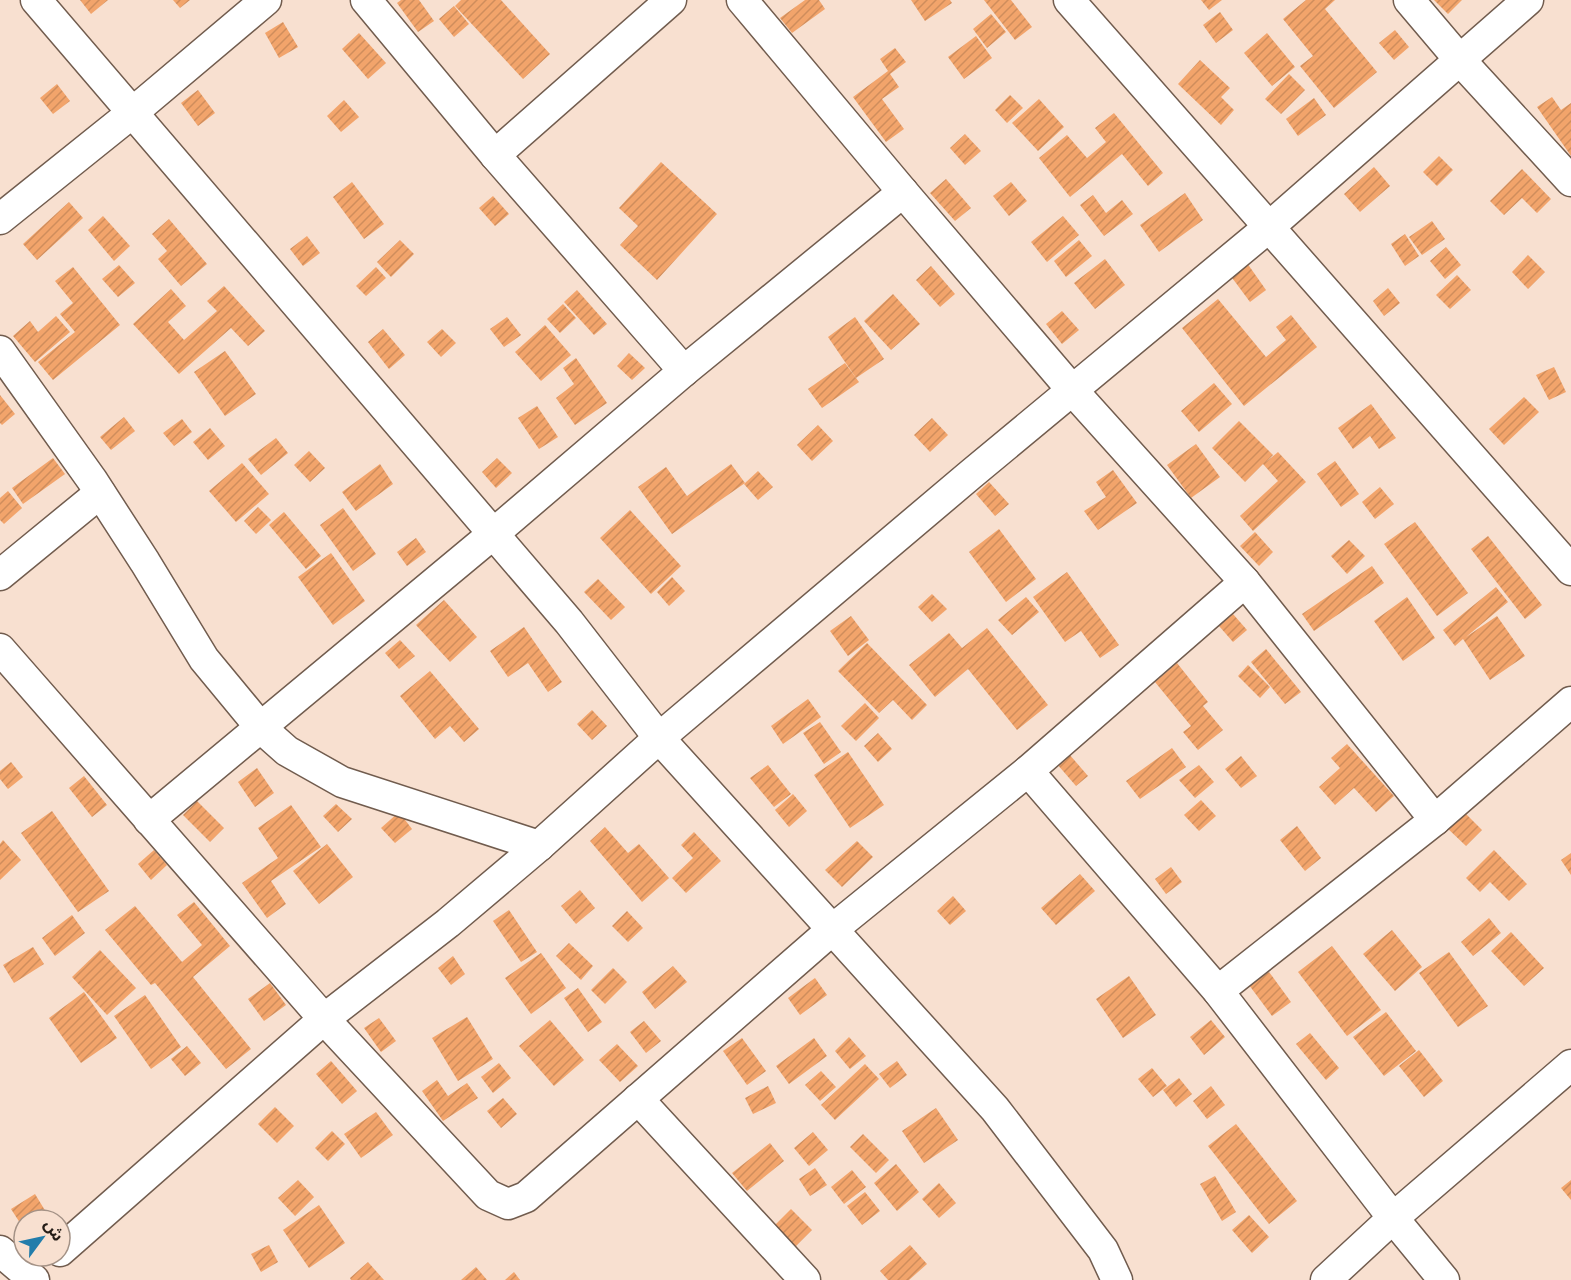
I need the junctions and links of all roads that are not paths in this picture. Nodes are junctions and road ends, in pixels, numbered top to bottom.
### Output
1 (36, 0) edge
2 (266, 0) edge
3 (366, 0) edge
4 (671, 0) edge
5 (742, 0) edge
6 (1070, 0) edge
7 (1409, 0) edge
8 (1528, 0) edge
9 (1459, 59) junction
10 (132, 113) junction
11 (495, 155) junction
12 (1571, 180) edge
13 (903, 192) junction
14 (0, 219) edge
15 (1269, 227) junction
16 (0, 351) edge
17 (684, 372) junction
18 (1073, 391) junction
19 (100, 493) junction
20 (493, 534) junction
21 (1571, 570) edge
22 (0, 575) edge
23 (1245, 582) junction
24 (0, 649) edge
25 (1571, 702) edge
26 (261, 728) junction
27 (659, 738) junction
28 (1028, 771) junction
29 (150, 820) junction
30 (1435, 820) junction
31 (539, 846) junction
32 (833, 929) junction
33 (1218, 991) junction
34 (324, 1019) junction
35 (1571, 1065) edge
36 (639, 1099) junction
37 (1393, 1218) junction
38 (72, 1240) edge
39 (0, 1251) edge
40 (41, 1268) edge
41 (30, 1279) edge
42 (805, 1280) edge
43 (1116, 1280) edge
44 (1326, 1280) edge
45 (1444, 1280) edge

1 - 10 street
2 - 10 street
3 - 11 street
4 - 11 street
5 - 13 street
6 - 15 street
7 - 9 street
8 - 9 street
9 - 12 street
9 - 15 street
10 - 14 street
10 - 20 street
11 - 17 street
13 - 17 street
13 - 18 street
15 - 18 street
15 - 21 street
16 - 19 street
17 - 20 street
18 - 23 street
18 - 27 street
19 - 22 street
19 - 26 street
20 - 26 street
20 - 27 street
23 - 28 street
23 - 30 street
24 - 29 street
25 - 30 street
26 - 29 street
26 - 31 street
27 - 31 street
27 - 32 street
28 - 32 street
28 - 33 street
29 - 34 street
30 - 33 street
31 - 34 street
32 - 36 street
32 - 43 street
33 - 37 street
34 - 36 street
34 - 38 street
35 - 37 street
36 - 42 street
37 - 44 street
37 - 45 street
39 - 41 street
40 - 41 street

